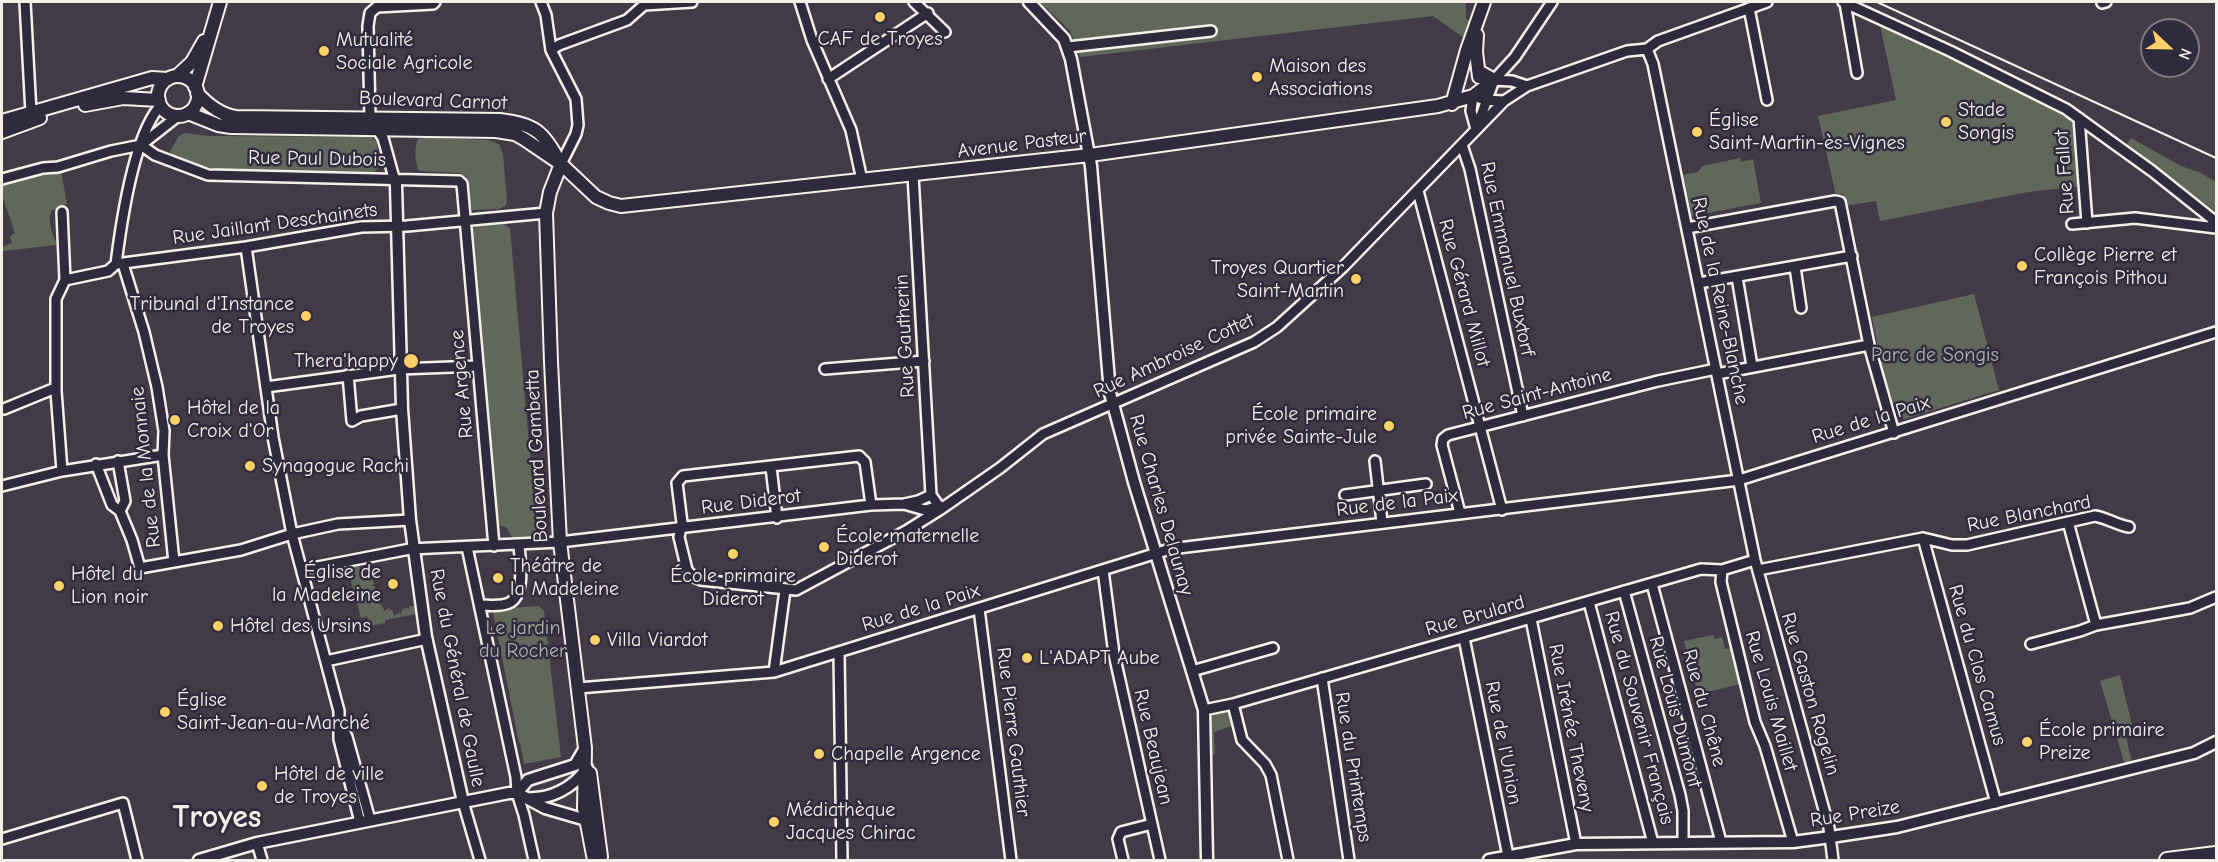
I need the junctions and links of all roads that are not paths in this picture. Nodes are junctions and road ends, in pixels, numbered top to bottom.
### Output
1 (25, 2) edge
2 (220, 2) edge
3 (435, 2) edge
4 (541, 2) edge
5 (692, 2) edge
6 (800, 2) edge
7 (914, 2) edge
8 (1029, 2) edge
9 (1552, 2) edge
10 (1767, 2) edge
11 (1844, 2) edge
12 (1483, 6) edge
13 (1749, 8) junction
14 (928, 13) junction
15 (1211, 31) dead end
16 (210, 32) junction
17 (945, 32) dead end
18 (1068, 47) junction
19 (1647, 49) junction
20 (551, 50) junction
21 (1464, 64) junction
22 (1480, 72) junction
23 (1857, 73) dead end
24 (173, 78) junction
25 (828, 79) junction
26 (1494, 80) junction
27 (1527, 86) junction
28 (196, 90) junction
29 (1479, 98) junction
30 (1767, 100) dead end
31 (1504, 101) junction
32 (160, 103) junction
33 (1452, 104) junction
34 (32, 113) junction
35 (183, 114) junction
36 (370, 118) junction
37 (2079, 118) junction
38 (2, 121) edge
39 (411, 124) junction
40 (377, 129) junction
41 (1476, 129) junction
42 (2, 132) edge
43 (141, 145) junction
44 (1462, 145) junction
45 (1089, 155) junction
46 (561, 164) junction
47 (913, 175) junction
48 (394, 178) junction
49 (2, 179) edge
50 (862, 180) junction
51 (1418, 190) junction
52 (596, 197) joint
53 (62, 212) dead end
54 (546, 213) junction
55 (465, 220) junction
56 (2087, 223) junction
57 (2072, 224) dead end
58 (396, 226) junction
59 (2217, 227) edge
60 (1687, 228) junction
61 (246, 247) junction
62 (1852, 256) junction
63 (120, 264) junction
64 (1794, 267) junction
65 (1737, 276) junction
66 (65, 280) junction
67 (1699, 283) junction
68 (1802, 308) dead end
69 (2217, 332) edge
70 (1869, 345) junction
71 (924, 361) junction
72 (478, 366) junction
73 (1752, 366) junction
74 (401, 369) junction
75 (825, 369) dead end
76 (1716, 371) junction
77 (348, 375) junction
78 (266, 387) junction
79 (56, 390) junction
80 (1113, 404) junction
81 (402, 409) junction
82 (2, 410) edge
83 (1523, 416) junction
84 (1481, 427) junction
85 (1894, 433) junction
86 (163, 455) junction
87 (1375, 461) dead end
88 (118, 465) junction
89 (771, 467) junction
90 (98, 468) junction
91 (62, 471) junction
92 (1739, 480) junction
93 (1426, 484) dead end
94 (2, 486) edge
95 (1378, 490) junction
96 (931, 495) junction
97 (1345, 495) dead end
98 (904, 504) junction
99 (871, 505) junction
100 (942, 507) junction
101 (1502, 510) junction
102 (120, 511) junction
103 (1460, 513) junction
104 (777, 518) junction
105 (410, 520) junction
106 (1382, 522) junction
107 (2068, 522) junction
108 (2129, 527) dead end
109 (910, 528) junction
110 (680, 529) junction
111 (292, 534) junction
112 (1923, 538) junction
113 (560, 542) junction
114 (519, 545) junction
115 (494, 546) junction
116 (467, 547) junction
117 (414, 549) junction
118 (1156, 554) junction
119 (174, 562) junction
120 (1756, 565) junction
121 (302, 570) junction
122 (1103, 570) junction
123 (1722, 570) junction
124 (1652, 584) junction
125 (785, 590) junction
126 (1624, 591) junction
127 (2217, 597) edge
128 (1589, 602) junction
129 (481, 605) junction
130 (979, 609) junction
131 (1531, 619) junction
132 (2096, 625) junction
133 (1464, 638) junction
134 (427, 639) junction
135 (2031, 644) dead end
136 (1273, 648) dead end
137 (839, 653) junction
138 (327, 661) junction
139 (1192, 671) junction
140 (774, 672) junction
141 (1322, 678) junction
142 (578, 688) junction
143 (1233, 704) junction
144 (1204, 710) junction
145 (2217, 742) edge
146 (585, 748) junction
147 (556, 771) junction
148 (583, 777) junction
149 (521, 795) junction
150 (463, 802) junction
151 (1996, 803) junction
152 (594, 808) junction
153 (586, 820) junction
154 (365, 821) junction
155 (1152, 824) junction
156 (1831, 837) junction
157 (2, 839) edge
158 (1721, 842) junction
159 (1793, 842) junction
160 (257, 843) junction
161 (1653, 843) junction
162 (1683, 843) junction
163 (1576, 844) junction
164 (2217, 854) edge
165 (1508, 856) junction
166 (137, 861) edge
167 (199, 861) edge
168 (262, 861) edge
169 (480, 861) edge
170 (534, 861) edge
171 (594, 861) edge
172 (602, 861) edge
173 (842, 861) edge
174 (1011, 861) edge
175 (1123, 861) edge
176 (1160, 861) edge
177 (1207, 861) edge
178 (1288, 861) edge
179 (1349, 861) edge
180 (1490, 861) edge
181 (1833, 861) edge
182 (2167, 861) edge

1 - 34 street
2 - 16 main road
3 - 36 street
4 - 20 street
5 - 20 street
6 - 25 street
7 - 14 street
8 - 18 street
9 - 26 street
10 - 13 street, Rue Ambroise Cottet
11 - 23 street
11 - 37 street
12 - 21 main road
12 - 22 main road
13 - 19 street, Rue Ambroise Cottet
13 - 30 street
14 - 17 street
14 - 25 street
15 - 18 street
16 - 24 main road
16 - 28 main road
18 - 45 street, Rue Charles Delaunay
19 - 27 street, Rue Ambroise Cottet
19 - 60 street, Rue de la Reine-Blanche
20 - 46 street
21 - 29 main road
21 - 33 main road
22 - 26 main road
22 - 29 main road
24 - 28 main road
24 - 32 main road
24 - 34 main road
25 - 50 street
26 - 27 street
26 - 29 main road, Avenue Pasteur
27 - 31 street, Rue Ambroise Cottet
28 - 35 main road
28 - 36 main road, Boulevard Carnot
29 - 31 street
29 - 33 main road, Avenue Pasteur
29 - 41 street
31 - 41 street, Rue Ambroise Cottet
32 - 35 main road
32 - 42 main road
32 - 43 street
33 - 45 main road, Avenue Pasteur
34 - 38 main road
35 - 40 main road, Boulevard Carnot
35 - 43 street
36 - 39 main road, Boulevard Carnot
36 - 40 street
37 - 56 street, Rue Fallot
37 - 59 street
39 - 40 main road, Boulevard Carnot
39 - 46 main road, Boulevard Carnot
40 - 48 street
41 - 44 street, Rue Ambroise Cottet
43 - 48 street, Rue Paul Dubois
43 - 49 street
43 - 63 street
44 - 51 street, Rue Ambroise Cottet
44 - 83 street, Rue Emmanuel Buxtorf
45 - 47 main road, Avenue Pasteur
45 - 80 street, Rue Charles Delaunay
46 - 52 main road, Boulevard Carnot
46 - 54 main road, Boulevard Gambetta
47 - 50 main road, Avenue Pasteur
47 - 71 street, Rue Gautherin
48 - 55 street, Rue Paul Dubois
48 - 58 street, Rue du Général de Gaulle
50 - 52 main road, Avenue Pasteur
51 - 80 street, Rue Ambroise Cottet
51 - 84 street, Rue Gérard Millot
53 - 66 street
54 - 55 street, Rue Jaillant Deschainets
54 - 113 main road, Boulevard Gambetta
55 - 58 street, Rue Jaillant Deschainets
55 - 72 street, Rue Argence
56 - 57 street, Rue Fallot
56 - 59 street, Rue Fallot
58 - 61 street, Rue Jaillant Deschainets
58 - 74 street, Rue du Général de Gaulle
60 - 62 street
60 - 67 street, Rue de la Reine-Blanche
61 - 63 street, Rue Jaillant Deschainets
61 - 78 street
62 - 64 street
62 - 70 street
63 - 66 street, Rue Jaillant Deschainets
63 - 86 street, Rue de la Monnaie
64 - 65 street
64 - 68 street
65 - 67 street
65 - 73 street
66 - 79 street
67 - 76 street, Rue de la Reine-Blanche
69 - 85 street, Rue de la Paix
70 - 73 street, Rue Saint-Antoine
70 - 85 street
71 - 75 street
71 - 96 street, Rue Gautherin
72 - 74 street
72 - 115 street, Rue Argence
73 - 76 street, Rue Saint-Antoine
74 - 77 street
74 - 81 street, Rue du Général de Gaulle
76 - 83 street, Rue Saint-Antoine
76 - 92 street, Rue de la Reine-Blanche
77 - 78 street
77 - 81 street
78 - 111 street
79 - 82 street
79 - 91 street
80 - 100 street, Rue Ambroise Cottet
80 - 118 street, Rue Charles Delaunay
81 - 105 street, Rue du Général de Gaulle
83 - 84 street, Rue Saint-Antoine
84 - 101 street, Rue Gérard Millot
84 - 103 street, Rue Saint-Antoine
85 - 92 street, Rue de la Paix
86 - 88 street
86 - 119 street, Rue de la Monnaie
87 - 95 street
88 - 90 street
88 - 102 street
89 - 99 street
89 - 104 street
89 - 110 street
90 - 91 street
90 - 102 street
91 - 94 street
92 - 101 street, Rue de la Paix
92 - 120 street, Rue de la Reine-Blanche
93 - 95 street
95 - 97 street
95 - 106 street
96 - 98 street
96 - 100 street, Rue Gautherin
98 - 99 street, Rue Diderot
98 - 100 street, Rue Diderot
98 - 109 street
99 - 104 street, Rue Diderot
100 - 109 street, Rue Ambroise Cottet
101 - 103 street, Rue de la Paix
102 - 119 street
103 - 106 street, Rue de la Paix
104 - 110 street, Rue Diderot
105 - 111 street
105 - 117 street, Rue du Général de Gaulle
106 - 118 street, Rue de la Paix
107 - 108 street, Rue Blanchard
107 - 112 street, Rue Blanchard
107 - 132 street
109 - 125 street, Rue Ambroise Cottet
110 - 113 street, Rue Diderot
110 - 125 street, Rue Ambroise Cottet
111 - 119 street
111 - 121 street
112 - 120 street, Rue Blanchard
112 - 151 street, Rue du Clos Camus
113 - 114 street, Rue Diderot
113 - 142 main road, Boulevard Gambetta
114 - 115 street, Rue Diderot
114 - 129 street
115 - 116 street, Rue Diderot
116 - 117 street, Rue Diderot
116 - 129 street
117 - 121 street, Rue Diderot
117 - 134 street, Rue du Général de Gaulle
118 - 122 street, Rue de la Paix
118 - 139 street, Rue Charles Delaunay
120 - 123 street, Rue Brulard
120 - 156 street, Rue Gaston Rogelin
121 - 138 street
122 - 130 street, Rue de la Paix
122 - 155 street, Rue Beaujean
123 - 124 street, Rue Brulard
123 - 159 street, Rue Louis Maillet
124 - 126 street, Rue Brulard
124 - 158 street, Rue du Chêne
125 - 140 street
126 - 128 street, Rue Brulard
126 - 162 street, Rue Louis Dumont
127 - 132 street
128 - 131 street, Rue Brulard
128 - 161 street, Rue du Souvenir Français
129 - 149 street
130 - 137 street, Rue de la Paix
130 - 174 street, Rue Pierre Gauthier
131 - 133 street, Rue Brulard
131 - 163 street, Rue Irénée Theveny
132 - 135 street
133 - 141 street, Rue Brulard
133 - 165 street, Rue de l'Union
134 - 138 street
134 - 150 street, Rue du Général de Gaulle
136 - 139 street
137 - 140 street, Rue de la Paix
137 - 173 street
138 - 154 street
139 - 144 street, Rue Charles Delaunay
140 - 142 street, Rue de la Paix
141 - 143 street, Rue Brulard
141 - 179 street, Rue du Printemps
142 - 146 main road, Boulevard Gambetta
143 - 144 street, Rue Brulard
143 - 178 street
144 - 177 street, Rue Charles Delaunay
145 - 151 street, Rue Preize
146 - 147 street
146 - 148 main road, Boulevard Gambetta
147 - 148 street
147 - 149 street
148 - 149 street
148 - 152 main road, Boulevard Gambetta
148 - 152 street
148 - 153 main road, Boulevard Gambetta
149 - 150 street
149 - 153 street
149 - 170 street
150 - 154 street
150 - 169 street, Rue du Général de Gaulle
151 - 156 street, Rue Preize
152 - 172 main road, Boulevard Gambetta
153 - 171 main road, Boulevard Gambetta
154 - 160 street
155 - 175 street
155 - 176 street, Rue Beaujean
156 - 159 street, Rue Preize
156 - 181 street, Rue Gaston Rogelin
157 - 166 street
158 - 159 street, Rue Preize
158 - 162 street, Rue Preize
160 - 167 street
160 - 168 street
161 - 162 street, Rue Preize
161 - 163 street, Rue Preize
163 - 165 street, Rue Preize
164 - 182 main road
165 - 180 street, Rue Preize

